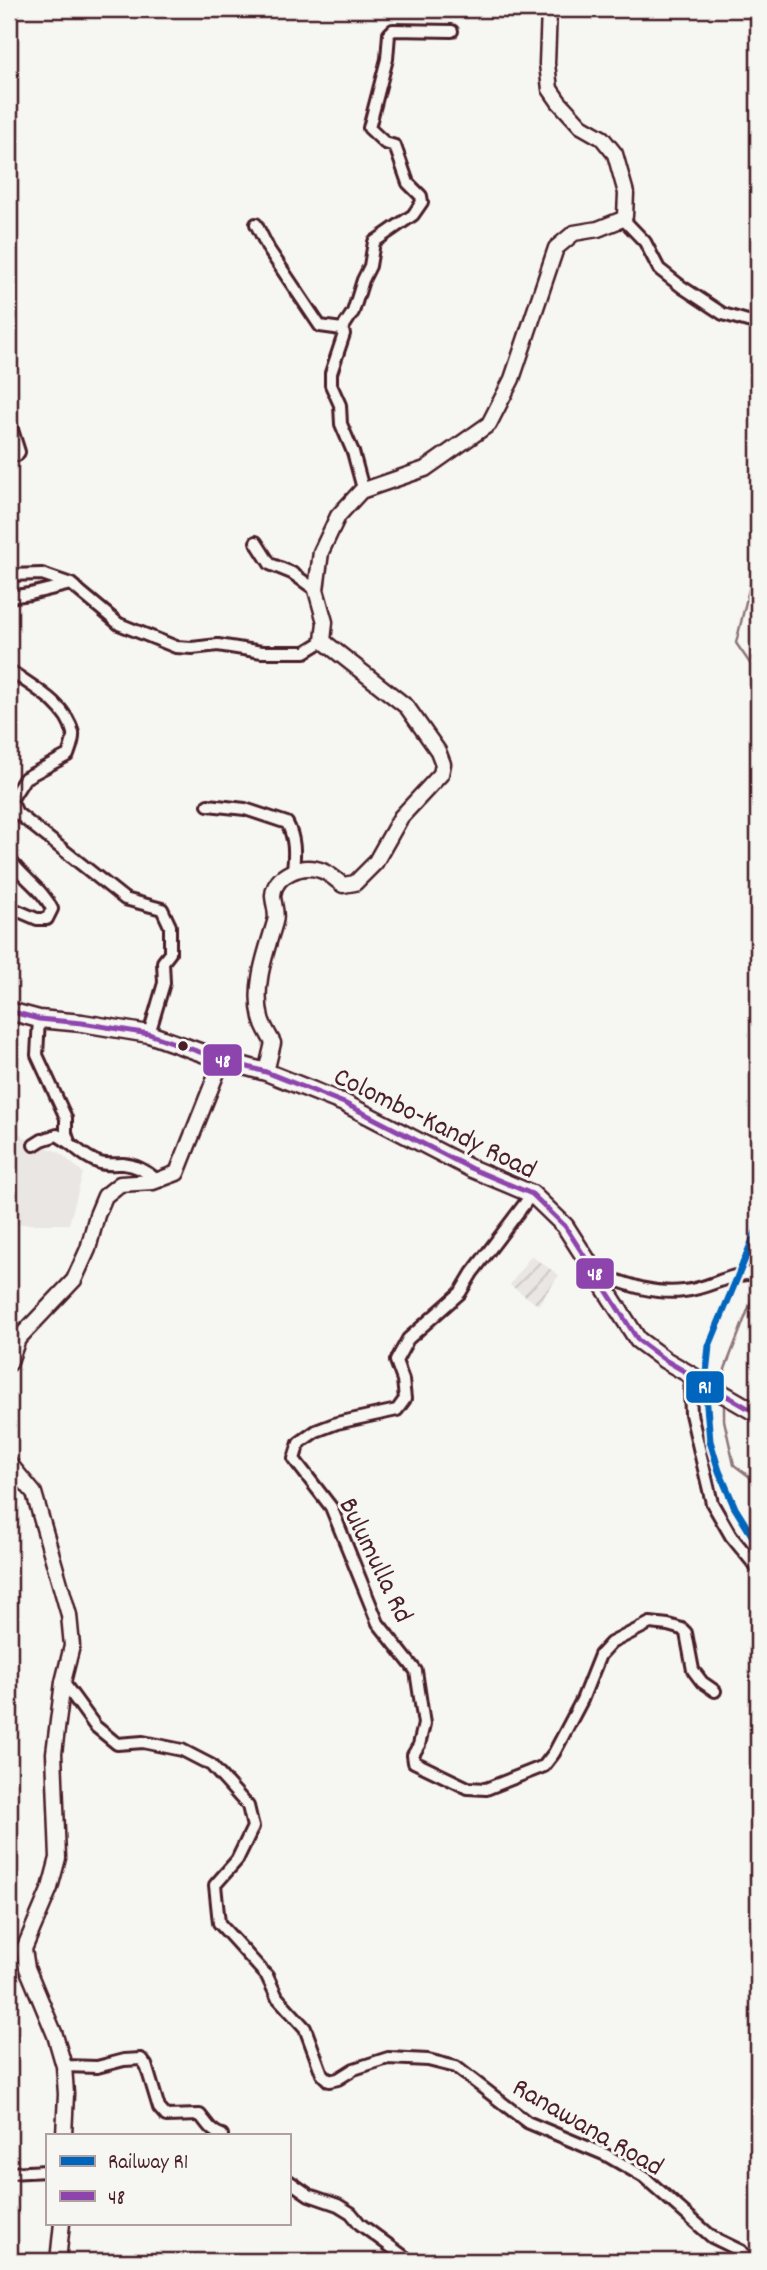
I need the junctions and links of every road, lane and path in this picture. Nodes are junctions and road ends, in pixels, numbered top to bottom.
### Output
1 (14, 9) edge
2 (549, 9) edge
3 (9, 12) edge
4 (452, 31) dead end
5 (623, 219) junction
6 (256, 224) dead end
7 (758, 324) edge
8 (342, 329) junction
9 (9, 420) edge
10 (9, 445) edge
11 (361, 491) junction
12 (256, 542) dead end
13 (9, 575) edge
14 (71, 584) junction
15 (316, 590) junction
16 (9, 597) edge
17 (323, 641) junction
18 (9, 670) edge
19 (25, 778) junction
20 (9, 793) edge
21 (208, 804) dead end
22 (9, 858) edge
23 (293, 870) junction
24 (9, 907) edge
25 (9, 1011) edge
26 (39, 1019) junction
27 (149, 1034) junction
28 (222, 1060) junction
29 (266, 1072) junction
30 (68, 1137) junction
31 (34, 1146) dead end
32 (151, 1182) junction
33 (532, 1194) junction
34 (597, 1274) junction
35 (757, 1274) edge
36 (9, 1364) edge
37 (692, 1375) junction
38 (752, 1410) edge
39 (9, 1463) edge
40 (758, 1569) edge
41 (63, 1682) junction
42 (715, 1691) dead end
43 (64, 2066) junction
44 (64, 2134) edge
45 (216, 2134) edge
46 (46, 2171) edge
47 (9, 2173) edge
48 (290, 2181) edge
49 (62, 2224) edge
50 (58, 2261) edge
51 (410, 2261) edge
52 (748, 2261) edge

1 - 3 street
2 - 5 main road
4 - 8 street
5 - 7 street
5 - 11 main road
6 - 8 street
8 - 11 street
9 - 10 street
11 - 15 main road
12 - 15 street
13 - 14 street
14 - 16 street
14 - 17 street
15 - 17 main road
17 - 23 main road
18 - 19 street
19 - 20 street
19 - 27 street
21 - 23 street
22 - 24 street
23 - 29 main road
25 - 26 highway, Colombo-Kandy Road
26 - 27 highway, Colombo-Kandy Road
26 - 30 street
27 - 28 highway, Colombo-Kandy Road
28 - 29 highway, Colombo-Kandy Road
28 - 32 main road
29 - 33 highway, Colombo-Kandy Road
30 - 31 street
30 - 32 street
32 - 36 main road
33 - 34 highway, Colombo-Kandy Road
33 - 42 street, Bulumulla Rd
34 - 35 street
34 - 37 highway, Colombo-Kandy Road
37 - 38 highway, Colombo-Kandy Road
37 - 40 street
39 - 41 main road
41 - 43 main road
41 - 52 street, Ranawana Road
43 - 44 main road
43 - 45 street
46 - 47 street
48 - 51 street
49 - 50 main road

